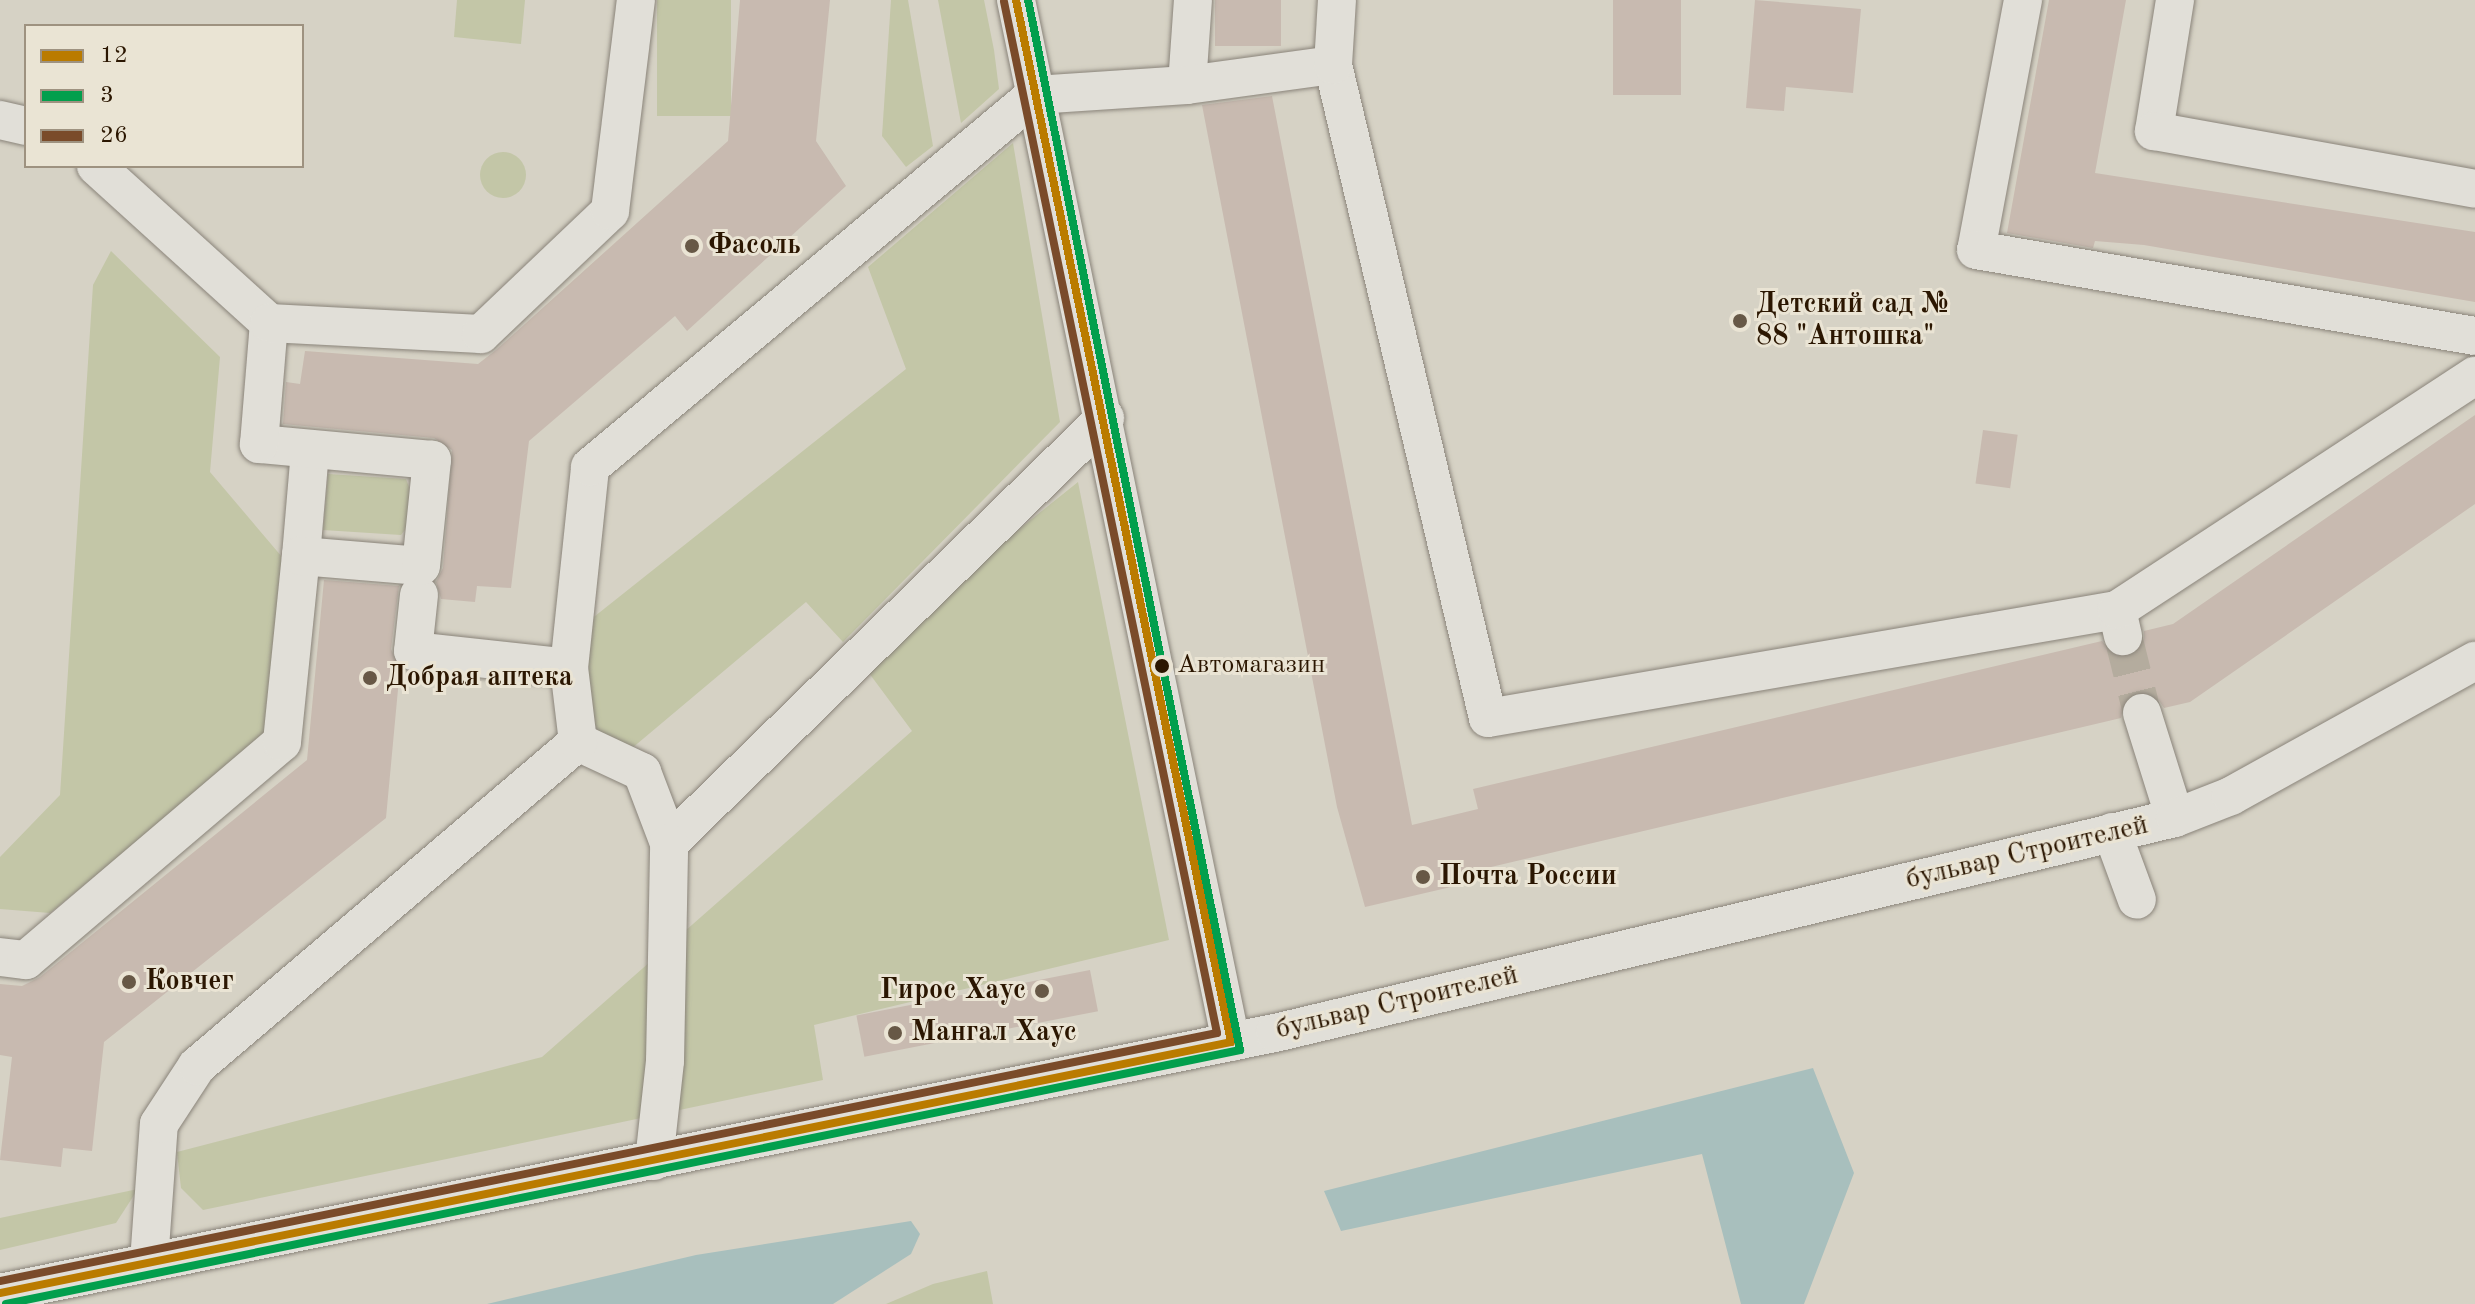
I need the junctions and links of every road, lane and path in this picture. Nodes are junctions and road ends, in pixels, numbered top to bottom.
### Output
1 (636, 0) edge
2 (1016, 0) edge
3 (1193, 0) edge
4 (1337, 0) edge
5 (2023, 0) edge
6 (2175, 0) edge
7 (1333, 65) junction
8 (1187, 85) junction
9 (1035, 95) junction
10 (0, 120) edge
11 (24, 126) edge
12 (98, 168) edge
13 (2475, 189) edge
14 (269, 323) junction
15 (2475, 336) edge
16 (2475, 376) edge
17 (1105, 418) junction
18 (310, 450) junction
19 (301, 556) junction
20 (420, 580) junction
21 (2475, 661) edge
22 (569, 668) junction
23 (2142, 713) tunnel mouth
24 (578, 742) junction
25 (2175, 818) junction
26 (2112, 832) junction
27 (669, 843) junction
28 (2137, 900) dead end
29 (0, 957) edge
30 (1231, 1042) junction
31 (654, 1161) junction
32 (149, 1262) junction
33 (0, 1293) edge

1 - 14 street
2 - 9 street
3 - 8 street
4 - 7 street
5 - 15 street
6 - 13 street
7 - 8 street
7 - 16 street
8 - 9 street
9 - 17 street
9 - 22 street
10 - 11 street
12 - 14 street
14 - 18 street
17 - 27 street
17 - 30 street
18 - 19 street
18 - 20 street
19 - 20 street
19 - 29 street
20 - 22 street
21 - 25 street, бульвар Строителей
22 - 24 street
23 - 25 street
24 - 27 street
24 - 32 street
25 - 26 street, бульвар Строителей
26 - 28 street
26 - 30 street, бульвар Строителей
27 - 31 street
30 - 31 street, бульвар Строителей
31 - 32 street, бульвар Строителей
32 - 33 street, бульвар Строителей

